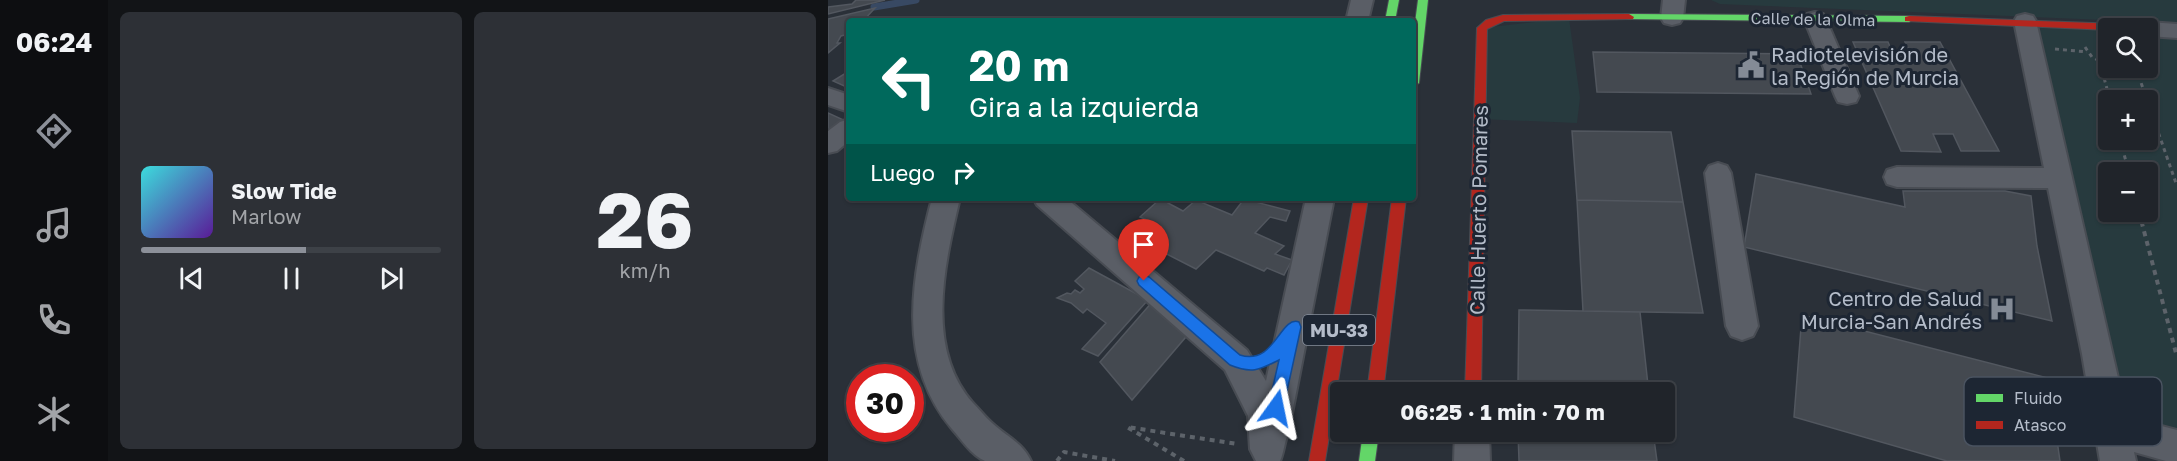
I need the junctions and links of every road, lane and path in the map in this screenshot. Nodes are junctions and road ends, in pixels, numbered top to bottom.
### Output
1 (1362, 0) edge
2 (1394, 0) edge
3 (1423, 0) edge
4 (1673, 9) edge
5 (1359, 18) edge
6 (1391, 18) edge
7 (1815, 19) junction
8 (1482, 28) joint
9 (2158, 29) edge
10 (2177, 30) edge
11 (2098, 31) edge
12 (2028, 34) junction
13 (2087, 52) dead end
14 (1416, 59) edge
15 (828, 96) edge
16 (1847, 96) dead end
17 (846, 103) edge
18 (846, 130) edge
19 (2158, 133) edge
20 (828, 144) edge
21 (1718, 173) dead end
22 (1896, 177) dead end
23 (2060, 178) junction
24 (2177, 186) edge
25 (945, 201) edge
26 (1050, 201) edge
27 (1319, 201) edge
28 (1360, 201) edge
29 (1399, 201) edge
30 (2142, 222) edge
31 (1742, 326) dead end
32 (1294, 327) junction
33 (2177, 357) edge
34 (1236, 360) junction
35 (2101, 377) edge
36 (1376, 382) edge
37 (1473, 382) edge
38 (1370, 442) edge
39 (1472, 442) edge
40 (2115, 446) edge
41 (2177, 447) edge
42 (1266, 455) edge
43 (1012, 461) edge
44 (1057, 461) edge
45 (1115, 461) edge
46 (1184, 461) edge
47 (1317, 461) edge
48 (1367, 461) edge
49 (1472, 461) edge

1 - 5 street
2 - 6 main road
3 - 14 main road
4 - 7 main road, Calle de la Olma
4 - 8 main road, Calle de la Olma
7 - 12 main road, Calle de la Olma
7 - 16 street
8 - 37 main road, Calle Huerto Pomares
9 - 10 street, Calle de la Olma
11 - 12 main road, Calle de la Olma
12 - 13 path
12 - 23 street
15 - 17 street
18 - 20 street
19 - 24 path
21 - 31 street
22 - 23 street
23 - 35 street
25 - 43 street
26 - 34 street
27 - 32 street
28 - 47 main road, MU-33
29 - 36 main road, MU-33
30 - 33 path
32 - 34 street
32 - 42 street
34 - 42 street
38 - 48 main road
39 - 49 street
40 - 41 street
42 - 46 path
44 - 45 path

